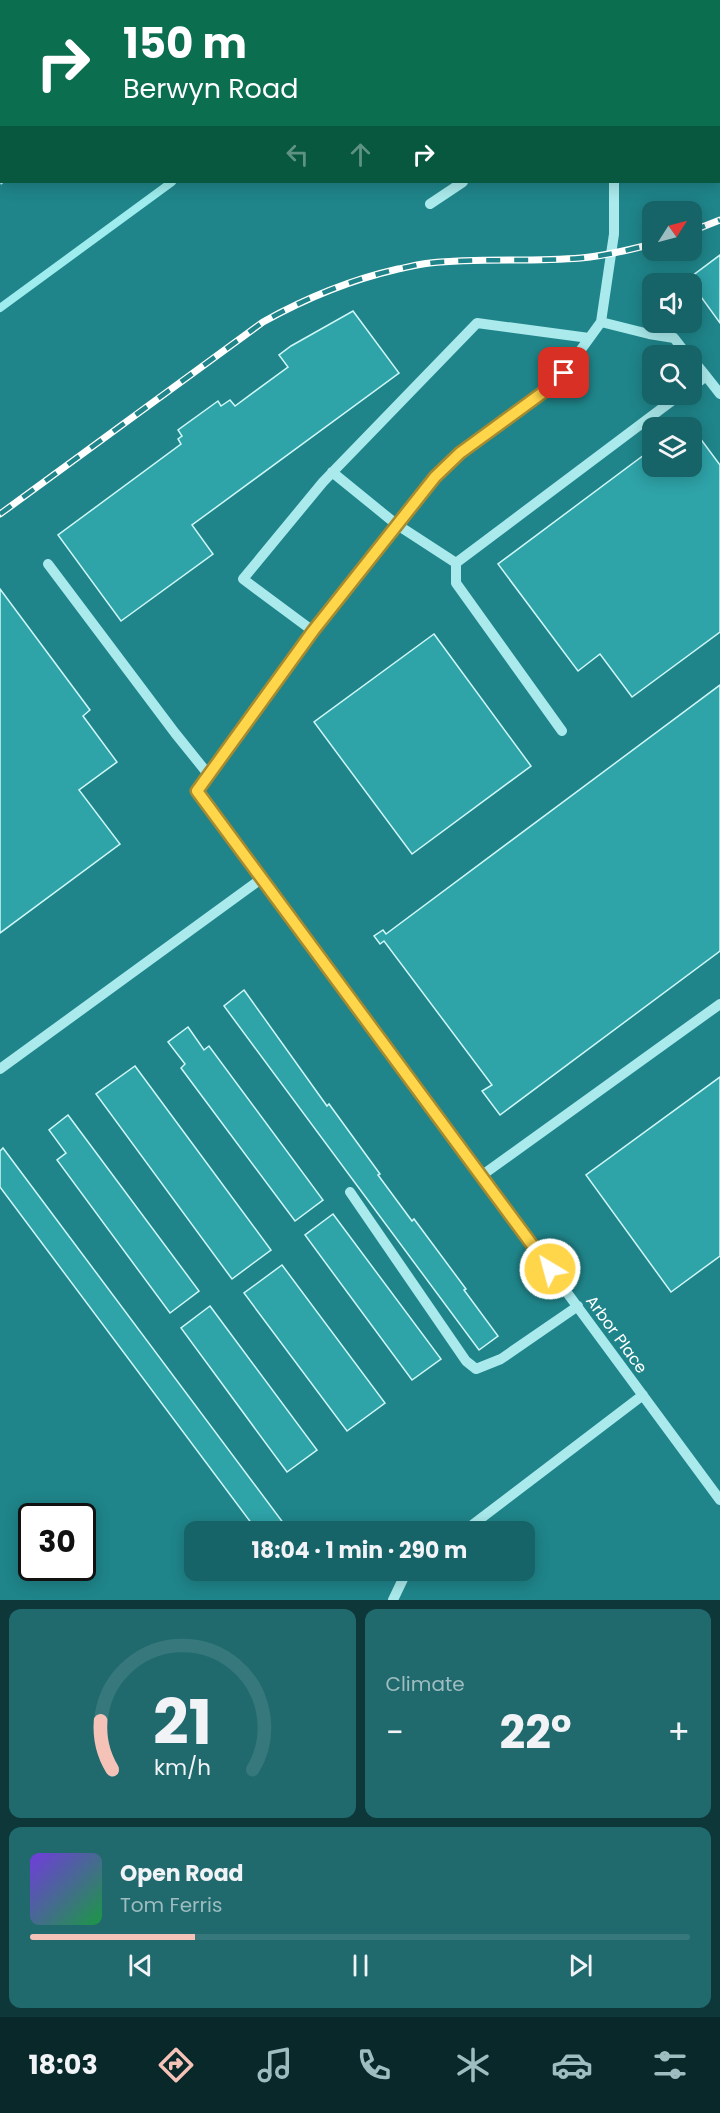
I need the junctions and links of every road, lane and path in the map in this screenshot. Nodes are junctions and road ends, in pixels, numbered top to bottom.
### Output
1 (462, 183) edge
2 (614, 183) edge
3 (430, 204) dead end
4 (601, 322) junction
5 (590, 338) junction
6 (679, 345) edge
7 (702, 371) edge
8 (706, 376) junction
9 (702, 379) edge
10 (720, 394) edge
11 (666, 405) edge
12 (332, 472) junction
13 (396, 524) junction
14 (456, 563) junction
15 (48, 564) dead end
16 (313, 631) junction
17 (562, 731) dead end
18 (208, 774) junction
19 (261, 879) junction
20 (720, 1004) edge
21 (0, 1069) edge
22 (481, 1176) junction
23 (350, 1192) dead end
24 (578, 1306) junction
25 (643, 1395) junction
26 (720, 1500) edge
27 (477, 1521) edge
28 (402, 1581) edge
29 (393, 1600) edge

1 - 3 street
2 - 4 street
4 - 5 street
4 - 6 street
5 - 12 street
5 - 13 street
7 - 8 street
8 - 9 street
8 - 10 street
11 - 14 street
12 - 13 street
12 - 16 street
13 - 14 street
13 - 16 street
14 - 17 street
15 - 18 street
16 - 18 street
18 - 19 street, Arbor Place
19 - 21 street
19 - 22 street, Arbor Place
20 - 22 street
22 - 24 street, Arbor Place
23 - 24 street
24 - 25 street, Arbor Place
25 - 26 street
25 - 27 street, Arbor Place
28 - 29 street

